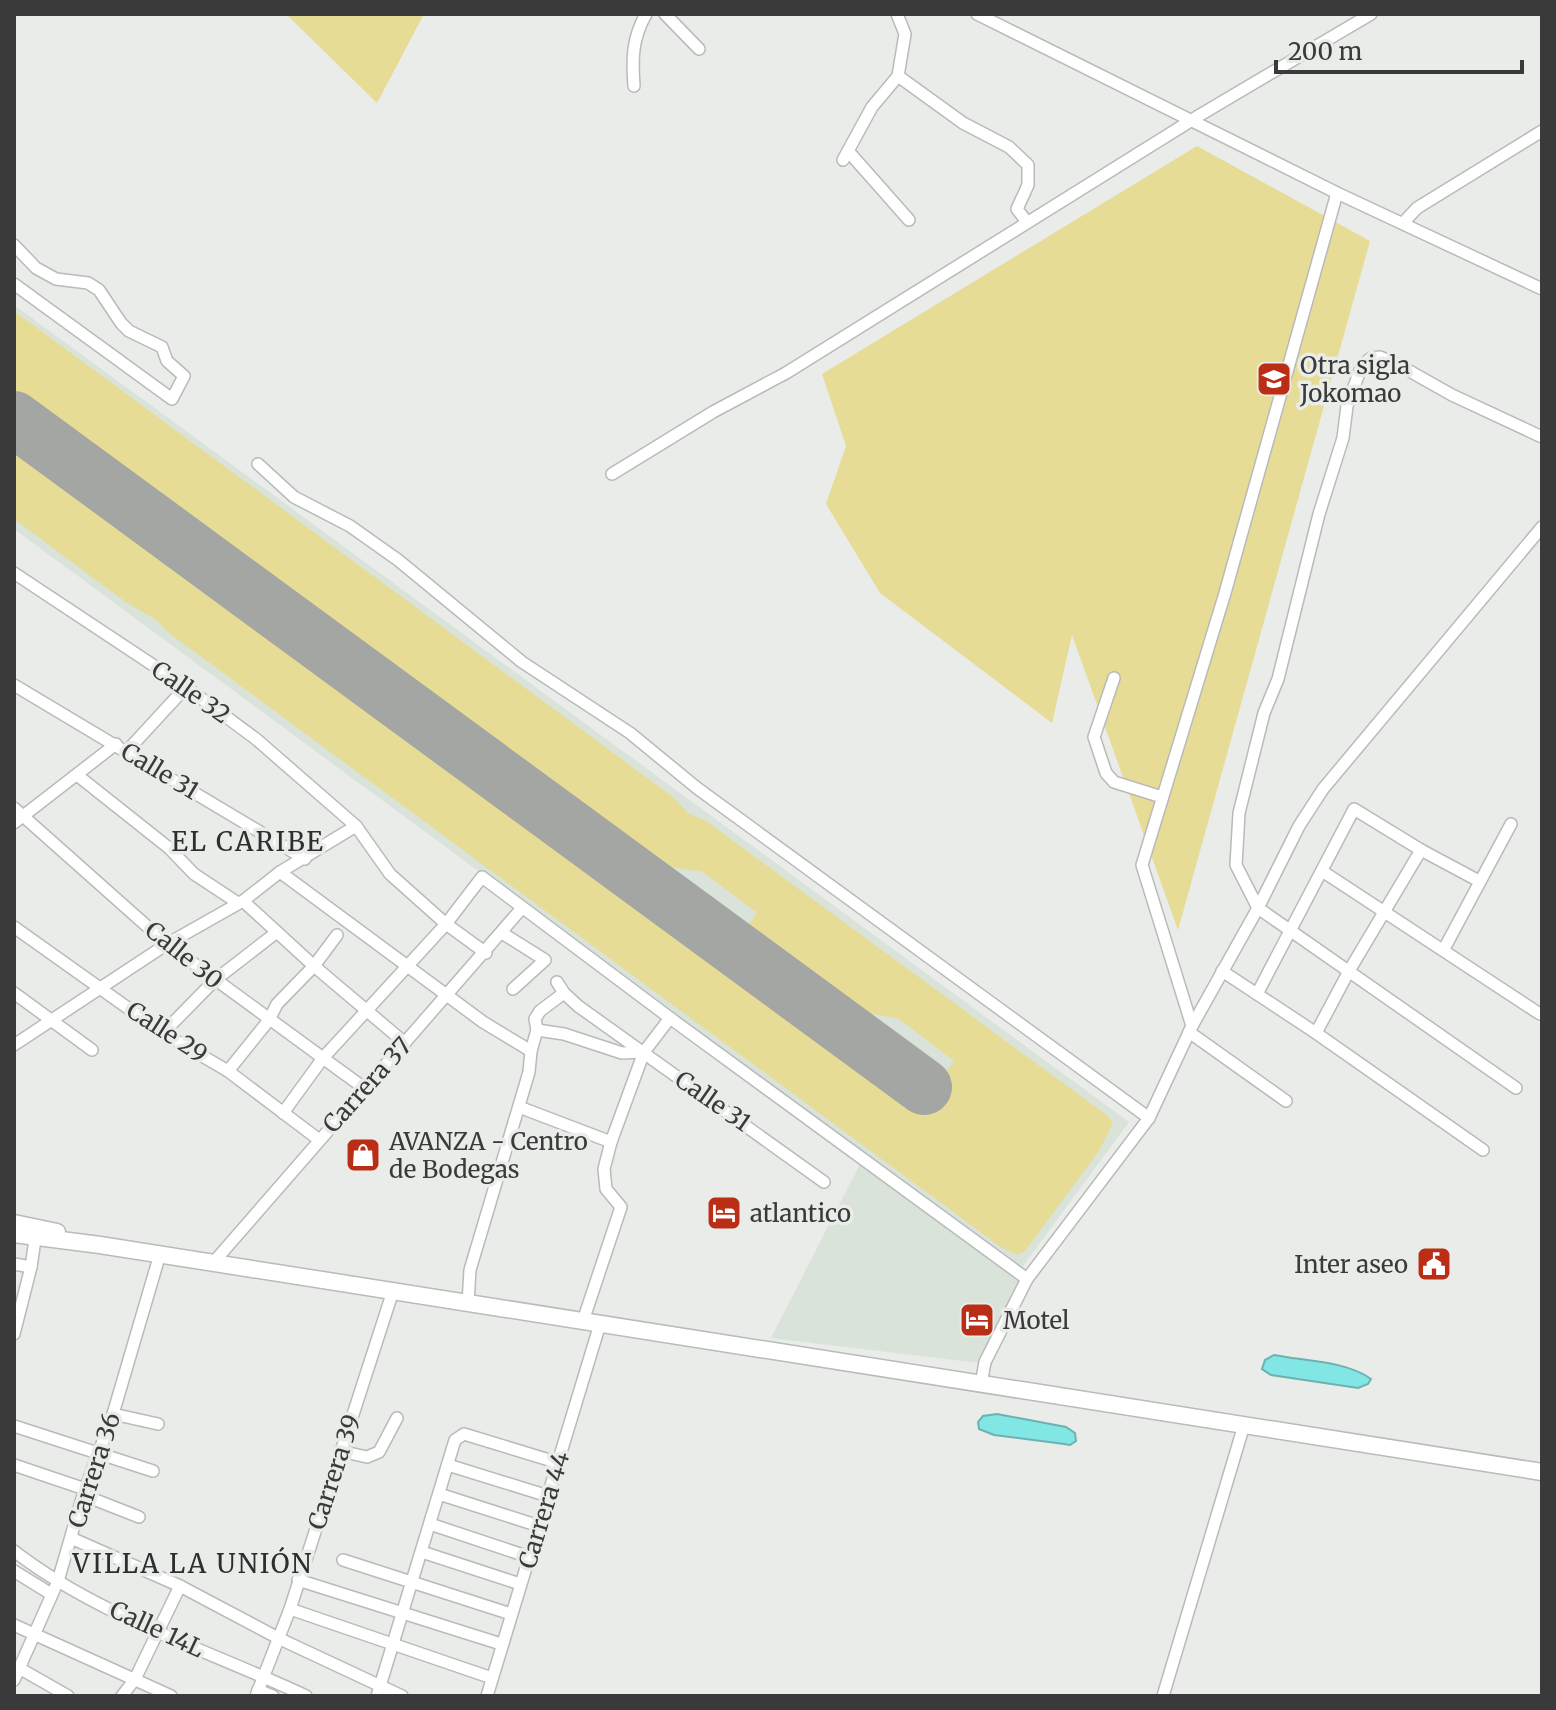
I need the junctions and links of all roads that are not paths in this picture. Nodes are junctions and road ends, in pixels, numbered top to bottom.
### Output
1 (646, 14) edge
2 (665, 14) edge
3 (897, 14) edge
4 (977, 14) edge
5 (1371, 14) edge
6 (699, 49) dead end
7 (898, 76) junction
8 (634, 86) dead end
9 (1192, 120) junction
10 (1542, 131) edge
11 (1337, 193) junction
12 (909, 220) dead end
13 (1027, 222) junction
14 (1403, 223) junction
15 (14, 245) edge
16 (14, 284) edge
17 (1542, 289) edge
18 (1542, 437) edge
19 (258, 464) dead end
20 (612, 474) dead end
21 (1542, 527) edge
22 (14, 573) edge
23 (1114, 678) dead end
24 (14, 685) edge
25 (186, 687) junction
26 (122, 747) junction
27 (77, 775) junction
28 (1162, 797) junction
29 (17, 816) edge
30 (1511, 824) dead end
31 (356, 826) junction
32 (1421, 850) junction
33 (305, 859) junction
34 (1322, 871) junction
35 (280, 872) junction
36 (1479, 881) junction
37 (241, 902) junction
38 (522, 908) junction
39 (1258, 908) junction
40 (1383, 911) junction
41 (446, 924) junction
42 (14, 927) edge
43 (1290, 930) junction
44 (277, 932) junction
45 (502, 933) junction
46 (337, 935) dead end
47 (167, 944) junction
48 (1444, 949) junction
49 (486, 953) junction
50 (314, 966) junction
51 (408, 966) junction
52 (1222, 971) junction
53 (1349, 971) junction
54 (215, 980) junction
55 (557, 982) dead end
56 (102, 988) junction
57 (513, 989) dead end
58 (14, 993) edge
59 (564, 993) junction
60 (1257, 994) junction
61 (447, 995) junction
62 (367, 1011) junction
63 (1540, 1014) dead end
64 (670, 1018) junction
65 (269, 1020) junction
66 (51, 1021) junction
67 (1190, 1029) junction
68 (537, 1030) junction
69 (163, 1033) junction
70 (1316, 1033) junction
71 (405, 1043) junction
72 (14, 1045) edge
73 (92, 1050) dead end
74 (531, 1051) junction
75 (644, 1052) junction
76 (323, 1058) junction
77 (228, 1071) junction
78 (364, 1088) junction
79 (1516, 1088) dead end
80 (1286, 1101) dead end
81 (519, 1107) junction
82 (283, 1113) junction
83 (1149, 1118) junction
84 (318, 1139) junction
85 (611, 1142) junction
86 (1483, 1150) dead end
87 (824, 1182) dead end
88 (14, 1223) edge
89 (36, 1232) junction
90 (14, 1234) edge
91 (160, 1254) junction
92 (213, 1263) junction
93 (14, 1264) edge
94 (31, 1267) junction
95 (1027, 1279) junction
96 (393, 1291) junction
97 (468, 1303) junction
98 (17, 1311) edge
99 (591, 1322) junction
100 (14, 1334) edge
101 (981, 1384) junction
102 (113, 1414) junction
103 (397, 1418) dead end
104 (158, 1424) dead end
105 (1244, 1425) junction
106 (14, 1426) edge
107 (340, 1451) junction
108 (98, 1453) junction
109 (559, 1463) junction
110 (14, 1465) edge
111 (448, 1465) junction
112 (153, 1471) dead end
113 (1542, 1472) edge
114 (84, 1492) junction
115 (439, 1494) junction
116 (548, 1496) junction
117 (139, 1517) dead end
118 (430, 1524) junction
119 (539, 1526) junction
120 (71, 1538) junction
121 (14, 1551) edge
122 (422, 1552) junction
123 (529, 1557) junction
124 (343, 1560) dead end
125 (14, 1571) edge
126 (298, 1580) junction
127 (58, 1581) junction
128 (413, 1582) junction
129 (520, 1584) junction
130 (180, 1586) junction
131 (51, 1594) junction
132 (290, 1609) junction
133 (403, 1614) junction
134 (511, 1614) junction
135 (14, 1625) edge
136 (33, 1633) junction
137 (159, 1633) junction
138 (280, 1639) junction
139 (501, 1644) junction
140 (394, 1646) junction
141 (19, 1668) junction
142 (265, 1677) junction
143 (492, 1678) junction
144 (135, 1679) junction
145 (14, 1680) edge
146 (378, 1691) edge
147 (257, 1693) edge
148 (68, 1696) edge
149 (122, 1696) edge
150 (171, 1696) edge
151 (273, 1696) edge
152 (306, 1696) edge
153 (402, 1696) edge
154 (487, 1696) edge
155 (1163, 1696) edge

1 - 8 street
2 - 6 street
3 - 7 street
4 - 9 street
5 - 9 street
7 - 12 street
7 - 13 street
9 - 11 street
9 - 13 street
10 - 14 street
11 - 14 street
11 - 28 street
13 - 20 street
14 - 17 street
15 - 16 street
18 - 39 street
19 - 83 street
21 - 39 street
22 - 25 street, Calle 32
23 - 28 street
24 - 26 street, Calle 31
25 - 26 street
25 - 31 street, Calle 32
26 - 27 street
26 - 33 street, Calle 31
27 - 29 street
27 - 37 street
28 - 67 street
29 - 47 street, Calle 30
30 - 36 street
31 - 33 street
31 - 41 street, Calle 32
32 - 34 street
32 - 36 street
32 - 40 street
33 - 35 street
34 - 40 street
34 - 43 street
35 - 37 street
35 - 51 street
36 - 48 street
37 - 44 street
37 - 47 street
38 - 41 street
38 - 45 street, Carrera 37
38 - 64 street
39 - 43 street
39 - 52 street
40 - 48 street
40 - 53 street
41 - 49 street, Calle 32
41 - 51 street
42 - 56 street, Calle 29
43 - 53 street
43 - 60 street
44 - 50 street
44 - 54 street
45 - 49 street, Carrera 37
45 - 57 street
46 - 50 street
47 - 54 street, Calle 30
47 - 56 street
48 - 63 street
49 - 61 street, Carrera 37
50 - 62 street
50 - 65 street
51 - 61 street
51 - 62 street
52 - 60 street
52 - 67 street
53 - 70 street
53 - 79 street
54 - 65 street, Calle 30
54 - 69 street
55 - 59 street, Calle 31
56 - 66 street
56 - 69 street, Calle 29
58 - 66 street
59 - 68 street
59 - 75 street, Calle 31
60 - 70 street
61 - 71 street, Carrera 37
61 - 74 street
62 - 71 street
62 - 76 street
64 - 75 street
64 - 95 street
65 - 76 street, Calle 30
65 - 77 street
66 - 72 street
66 - 73 street
67 - 80 street
67 - 83 street
68 - 74 street
68 - 75 street
69 - 77 street, Calle 29
70 - 86 street
71 - 78 street, Carrera 37
74 - 81 street
75 - 85 street
75 - 87 street, Calle 31
76 - 78 street, Calle 30
76 - 82 street
77 - 82 street, Calle 29
78 - 84 street, Carrera 37
81 - 85 street
81 - 97 street
82 - 84 street, Calle 29
83 - 95 street
84 - 92 street, Carrera 37
85 - 99 street, Carrera 44
88 - 89 highway
89 - 90 highway
89 - 91 highway
89 - 94 street
91 - 92 highway
91 - 102 street, Carrera 36
92 - 96 highway
93 - 94 street
94 - 98 street
95 - 101 street
96 - 97 highway
96 - 107 street, Carrera 39
97 - 99 highway
98 - 100 street
99 - 101 highway
99 - 109 street, Carrera 44
101 - 105 highway
102 - 104 street
102 - 108 street, Carrera 36
103 - 107 street
105 - 113 highway
105 - 155 street
106 - 108 street
107 - 126 street, Carrera 39
108 - 112 street
108 - 114 street, Carrera 36
109 - 111 street
109 - 116 street, Carrera 44
110 - 114 street
111 - 115 street
111 - 116 street
114 - 117 street
114 - 120 street, Carrera 36
115 - 118 street
115 - 119 street
116 - 119 street, Carrera 44
118 - 122 street
118 - 123 street
119 - 123 street, Carrera 44
120 - 127 street, Carrera 36
120 - 130 street
121 - 127 street, Calle 14L
122 - 128 street
122 - 129 street
123 - 129 street, Carrera 44
124 - 128 street
125 - 131 street
126 - 132 street, Carrera 39
126 - 133 street
127 - 131 street, Carrera 36
127 - 137 street, Calle 14L
128 - 133 street
128 - 134 street
129 - 134 street, Carrera 44
130 - 137 street
130 - 138 street
131 - 136 street, Carrera 36
132 - 138 street, Carrera 39
132 - 140 street
133 - 139 street
133 - 140 street
134 - 139 street, Carrera 44
135 - 136 street
136 - 141 street, Carrera 36
136 - 144 street
137 - 142 street, Calle 14L
137 - 144 street
138 - 142 street, Carrera 39
138 - 146 street
139 - 143 street, Carrera 44
140 - 143 street
140 - 146 street
141 - 145 street, Carrera 36
141 - 148 street
142 - 147 street, Carrera 39
142 - 152 street, Calle 14L
143 - 154 street, Carrera 44
144 - 149 street
144 - 150 street
146 - 153 street
147 - 151 street

